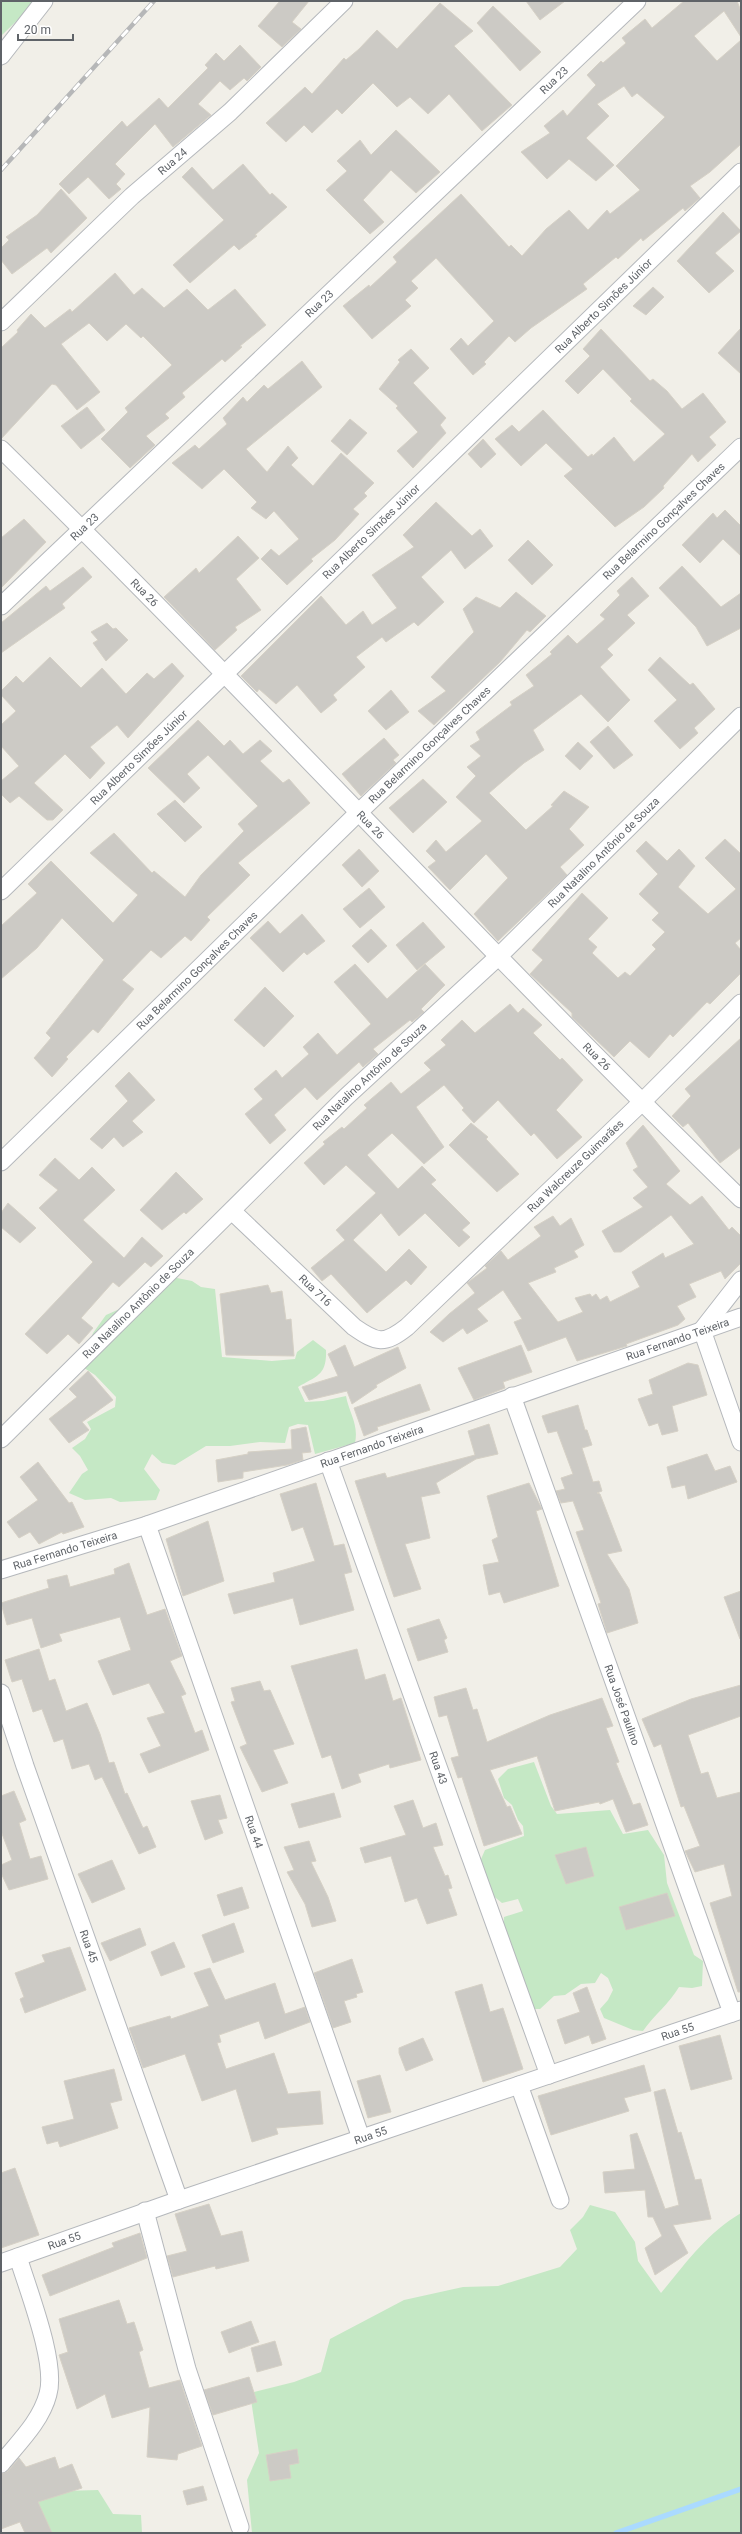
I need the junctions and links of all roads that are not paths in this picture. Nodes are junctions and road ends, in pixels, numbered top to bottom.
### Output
1 (44, 1) edge
2 (344, 1) edge
3 (636, 1) edge
4 (1, 56) edge
5 (741, 172) edge
6 (1, 322) edge
7 (741, 448) edge
8 (1, 449) edge
9 (82, 529) junction
10 (1, 606) edge
11 (224, 674) junction
12 (741, 716) edge
13 (358, 813) junction
14 (1, 891) edge
15 (499, 956) junction
16 (741, 1003) edge
17 (641, 1103) junction
18 (1, 1162) edge
19 (741, 1199) edge
20 (232, 1211) junction
21 (741, 1280) edge
22 (741, 1317) edge
23 (407, 1327) joint
24 (702, 1330) junction
25 (512, 1396) junction
26 (1, 1439) edge
27 (741, 1442) edge
28 (328, 1461) junction
29 (147, 1525) junction
30 (1, 1570) edge
31 (1, 1693) edge
32 (737, 2012) edge
33 (549, 2076) junction
34 (519, 2086) junction
35 (361, 2138) junction
36 (179, 2200) junction
37 (560, 2200) dead end
38 (145, 2211) junction
39 (18, 2258) junction
40 (1, 2263) edge
41 (1, 2464) edge
42 (240, 2527) dead end

1 - 4 street
2 - 6 street, Rua 24
3 - 9 street, Rua 23
5 - 11 street, Rua Alberto Simões Júnior
7 - 13 street, Rua Belarmino Gonçalves Chaves
8 - 9 street, Rua 26
9 - 10 street, Rua 23
9 - 11 street, Rua 26
11 - 13 street, Rua 26
11 - 14 street, Rua Alberto Simões Júnior
12 - 15 street, Rua Natalino Antônio de Souza
13 - 15 street, Rua 26
13 - 18 street, Rua Belarmino Gonçalves Chaves
15 - 17 street, Rua 26
15 - 20 street, Rua Natalino Antônio de Souza
16 - 17 street, Rua Walcreuze Guimarães
17 - 19 street, Rua 26
17 - 23 street, Rua Walcreuze Guimarães
20 - 23 street, Rua 716
20 - 26 street, Rua Natalino Antônio de Souza
21 - 24 street
22 - 24 street, Rua Fernando Teixeira
24 - 25 street, Rua Fernando Teixeira
24 - 27 street
25 - 28 street, Rua Fernando Teixeira
25 - 32 street, Rua José Paulino
28 - 29 street, Rua Fernando Teixeira
28 - 33 street, Rua 43
29 - 30 street, Rua Fernando Teixeira
29 - 35 street, Rua 44
31 - 36 street, Rua 45
32 - 33 street, Rua 55
33 - 34 street, Rua 55
34 - 35 street, Rua 55
34 - 37 street
35 - 36 street, Rua 55
36 - 38 street, Rua 55
38 - 39 street, Rua 55
38 - 42 street
39 - 40 street, Rua 55
39 - 41 street

